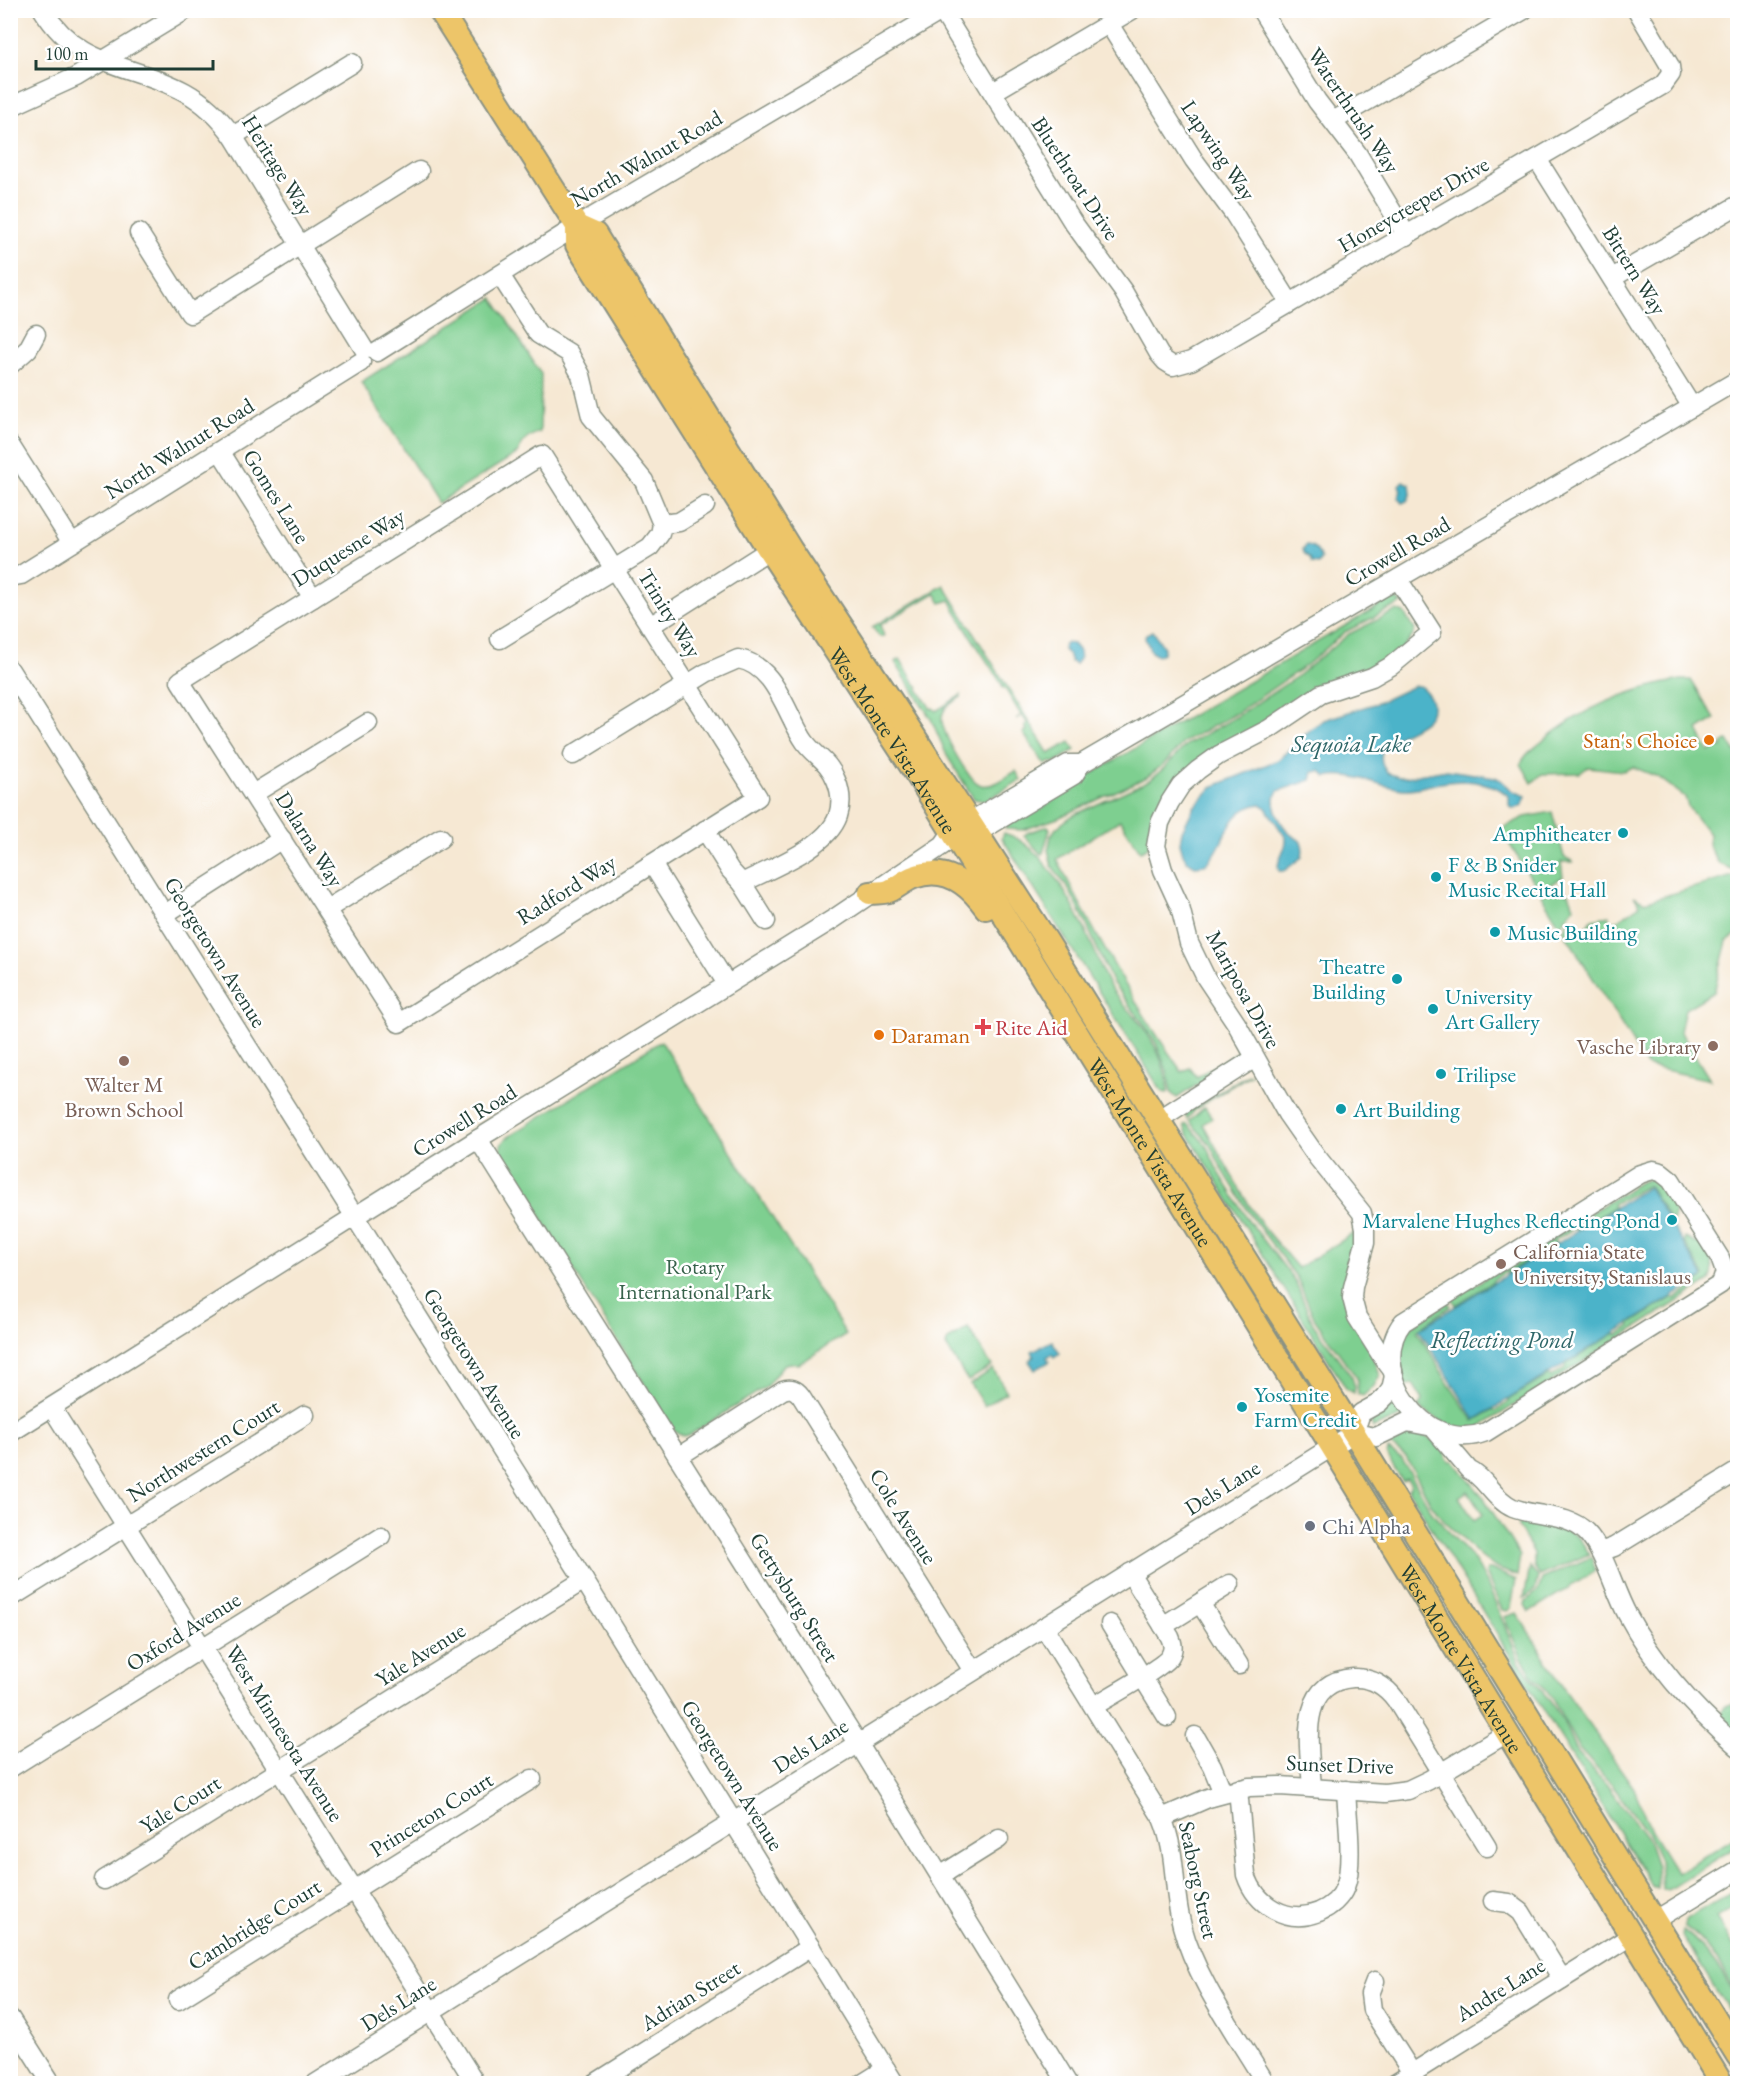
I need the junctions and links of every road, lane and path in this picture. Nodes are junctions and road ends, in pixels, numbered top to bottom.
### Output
1 (43, 10) edge
2 (186, 10) edge
3 (440, 10) edge
4 (1132, 10) edge
5 (1261, 10) edge
6 (1524, 10) edge
7 (1637, 10) edge
8 (943, 11) edge
9 (1109, 24) junction
10 (104, 61) junction
11 (352, 63) dead end
12 (993, 92) junction
13 (10, 107) edge
14 (1333, 122) junction
15 (233, 136) junction
16 (1537, 159) junction
17 (419, 171) dead end
18 (1737, 206) edge
19 (577, 226) junction
20 (139, 233) dead end
21 (1407, 236) junction
22 (300, 245) junction
23 (500, 275) junction
24 (1611, 278) junction
25 (1290, 303) junction
26 (36, 334) dead end
27 (368, 354) junction
28 (10, 365) edge
29 (1173, 366) joint
30 (1737, 381) edge
31 (1692, 407) junction
32 (10, 445) edge
33 (220, 451) junction
34 (542, 454) joint
35 (705, 506) dead end
36 (662, 524) junction
37 (72, 543) junction
38 (769, 550) junction
39 (614, 570) junction
40 (1398, 579) junction
41 (14, 580) edge
42 (313, 597) junction
43 (650, 626) junction
44 (500, 639) dead end
45 (10, 670) edge
46 (180, 681) joint
47 (687, 684) junction
48 (368, 723) dead end
49 (573, 755) dead end
50 (253, 794) junction
51 (758, 797) joint
52 (705, 830) junction
53 (960, 835) junction
54 (441, 838) dead end
55 (282, 839) junction
56 (652, 864) junction
57 (742, 883) junction
58 (870, 893) junction
59 (327, 909) junction
60 (165, 914) junction
61 (766, 921) dead end
62 (1007, 921) junction
63 (727, 984) junction
64 (399, 1023) joint
65 (1255, 1058) junction
66 (1158, 1120) junction
67 (478, 1139) junction
68 (354, 1218) junction
69 (1356, 1309) junction
70 (1402, 1322) junction
71 (1394, 1373) junction
72 (52, 1408) junction
73 (305, 1415) dead end
74 (1433, 1429) junction
75 (1486, 1432) junction
76 (10, 1433) edge
77 (1354, 1433) junction
78 (1331, 1447) junction
79 (678, 1457) junction
80 (1474, 1472) junction
81 (1737, 1472) edge
82 (126, 1526) junction
83 (381, 1536) dead end
84 (1600, 1552) junction
85 (1130, 1573) junction
86 (584, 1580) junction
87 (1230, 1584) dead end
88 (10, 1598) edge
89 (1200, 1603) junction
90 (1110, 1624) dead end
91 (1163, 1626) junction
92 (1044, 1627) junction
93 (202, 1648) junction
94 (1239, 1665) dead end
95 (973, 1671) junction
96 (1142, 1676) junction
97 (1094, 1706) junction
98 (1167, 1717) dead end
99 (1507, 1733) junction
100 (1195, 1737) dead end
101 (858, 1743) junction
102 (1737, 1747) edge
103 (10, 1768) edge
104 (281, 1770) junction
105 (1441, 1773) junction
106 (532, 1779) dead end
107 (1312, 1788) junction
108 (1346, 1790) junction
109 (1231, 1791) junction
110 (1162, 1818) junction
111 (734, 1821) junction
112 (999, 1839) dead end
113 (1487, 1847) dead end
114 (1737, 1870) edge
115 (940, 1876) junction
116 (104, 1880) dead end
117 (355, 1889) junction
118 (1493, 1901) dead end
119 (1654, 1921) junction
120 (1631, 1936) junction
121 (811, 1947) junction
122 (1562, 1979) junction
123 (1375, 1981) dead end
124 (178, 2000) dead end
125 (431, 2011) junction
126 (10, 2018) edge
127 (1737, 2056) edge
128 (1412, 2073) junction
129 (891, 2076) edge
130 (52, 2084) edge
131 (315, 2084) edge
132 (476, 2084) edge
133 (594, 2084) edge
134 (862, 2084) edge
135 (1068, 2084) edge
136 (1266, 2084) edge
137 (1395, 2084) edge
138 (1722, 2084) edge

1 - 10 street, Heritage Way
2 - 10 street
3 - 19 main road, West Monte Vista Avenue
4 - 9 street
5 - 14 street, Waterthrush Way
6 - 14 street
7 - 16 street, Honeycreeper Drive
8 - 12 street, Bluethroat Drive
8 - 19 street, North Walnut Road
9 - 12 street
9 - 25 street, Lapwing Way
10 - 13 street
10 - 15 street, Heritage Way
11 - 15 street
12 - 29 street, Bluethroat Drive
14 - 21 street, Waterthrush Way
15 - 22 street, Heritage Way
16 - 21 street, Honeycreeper Drive
16 - 24 street, Bittern Way
17 - 22 street
18 - 24 street
19 - 23 street, North Walnut Road
19 - 38 main road, West Monte Vista Avenue
19 - 53 main road, West Monte Vista Avenue
20 - 22 street
21 - 25 street, Honeycreeper Drive
22 - 27 street, Heritage Way
23 - 27 street, North Walnut Road
23 - 36 street
24 - 31 street, Bittern Way
25 - 29 street, Honeycreeper Drive
26 - 28 street
27 - 33 street, North Walnut Road
30 - 31 street, Crowell Road
31 - 40 street, Crowell Road
32 - 37 street
33 - 37 street, North Walnut Road
33 - 42 street, Gomes Lane
34 - 39 street, Trinity Way
34 - 42 street, Duquesne Way
35 - 36 street
36 - 39 street
37 - 41 street, North Walnut Road
38 - 43 street
38 - 53 main road, West Monte Vista Avenue
39 - 43 street, Trinity Way
39 - 44 street
40 - 53 street, Crowell Road
40 - 65 street, Mariposa Drive
42 - 46 street, Duquesne Way
43 - 47 street, Trinity Way
45 - 60 street, Georgetown Avenue
46 - 50 street, Dalarna Way
47 - 49 street
47 - 51 street, Trinity Way
47 - 57 street
48 - 50 street
50 - 55 street, Dalarna Way
51 - 52 street, Radford Way
52 - 56 street, Radford Way
52 - 57 street
53 - 58 street, Crowell Road
53 - 62 main road, West Monte Vista Avenue
53 - 66 main road, West Monte Vista Avenue
54 - 59 street
55 - 59 street, Dalarna Way
55 - 60 street
56 - 63 street
56 - 64 street, Radford Way
57 - 61 street
58 - 62 main road
58 - 63 street, Crowell Road
59 - 64 street, Dalarna Way
60 - 68 street, Georgetown Avenue
62 - 78 main road, West Monte Vista Avenue
63 - 67 street, Crowell Road
65 - 66 street
65 - 69 street, Mariposa Drive
66 - 77 main road, West Monte Vista Avenue
67 - 68 street, Crowell Road
67 - 79 street, Gettysburg Street
68 - 72 street, Crowell Road
68 - 86 street, Georgetown Avenue
69 - 70 street
69 - 71 street, Mariposa Drive
70 - 71 street
70 - 75 street
71 - 74 street, Mariposa Drive
71 - 77 street
72 - 76 street, Crowell Road
72 - 82 street, West Minnesota Avenue
73 - 82 street, Northwestern Court
74 - 75 street
74 - 77 street
74 - 80 street
75 - 80 street
77 - 78 street, Dels Lane
77 - 119 main road, West Monte Vista Avenue
78 - 85 street, Dels Lane
78 - 99 main road, West Monte Vista Avenue
79 - 95 street, Cole Avenue
79 - 101 street, Gettysburg Street
80 - 84 street
81 - 84 street
82 - 88 street, Northwestern Court
82 - 93 street, West Minnesota Avenue
83 - 93 street, Oxford Avenue
84 - 102 street
85 - 91 street
85 - 92 street, Dels Lane
86 - 104 street, Yale Avenue
86 - 111 street, Georgetown Avenue
87 - 89 street
89 - 91 street
89 - 94 street
90 - 96 street
91 - 96 street
92 - 95 street, Dels Lane
92 - 97 street, Seaborg Street
93 - 103 street, Oxford Avenue
93 - 104 street, West Minnesota Avenue
95 - 101 street, Dels Lane
96 - 97 street
96 - 98 street
97 - 110 street, Seaborg Street
99 - 105 street, Sunset Drive
99 - 120 main road, West Monte Vista Avenue
100 - 109 street
101 - 111 street, Dels Lane
101 - 115 street, Gettysburg Street
104 - 116 street, Yale Court
104 - 117 street, West Minnesota Avenue
105 - 107 street
105 - 108 street, Sunset Drive
105 - 113 street
106 - 117 street, Princeton Court
107 - 108 street, Sunset Drive
107 - 109 street, Sunset Drive
108 - 109 street
109 - 110 street, Sunset Drive
110 - 136 street, Seaborg Street
111 - 121 street, Georgetown Avenue
111 - 125 street, Dels Lane
112 - 115 street
114 - 119 street
115 - 135 street, Gettysburg Street
117 - 124 street, Cambridge Court
117 - 125 street, West Minnesota Avenue
118 - 122 street
119 - 127 main road, West Monte Vista Avenue
120 - 122 street, Andre Lane
120 - 138 main road, West Monte Vista Avenue
121 - 129 street, Georgetown Avenue
121 - 133 street, Adrian Street
122 - 128 street, Andre Lane
123 - 128 street
125 - 131 street, Dels Lane
125 - 132 street, West Minnesota Avenue
126 - 130 street
128 - 137 street, Andre Lane
129 - 134 street

